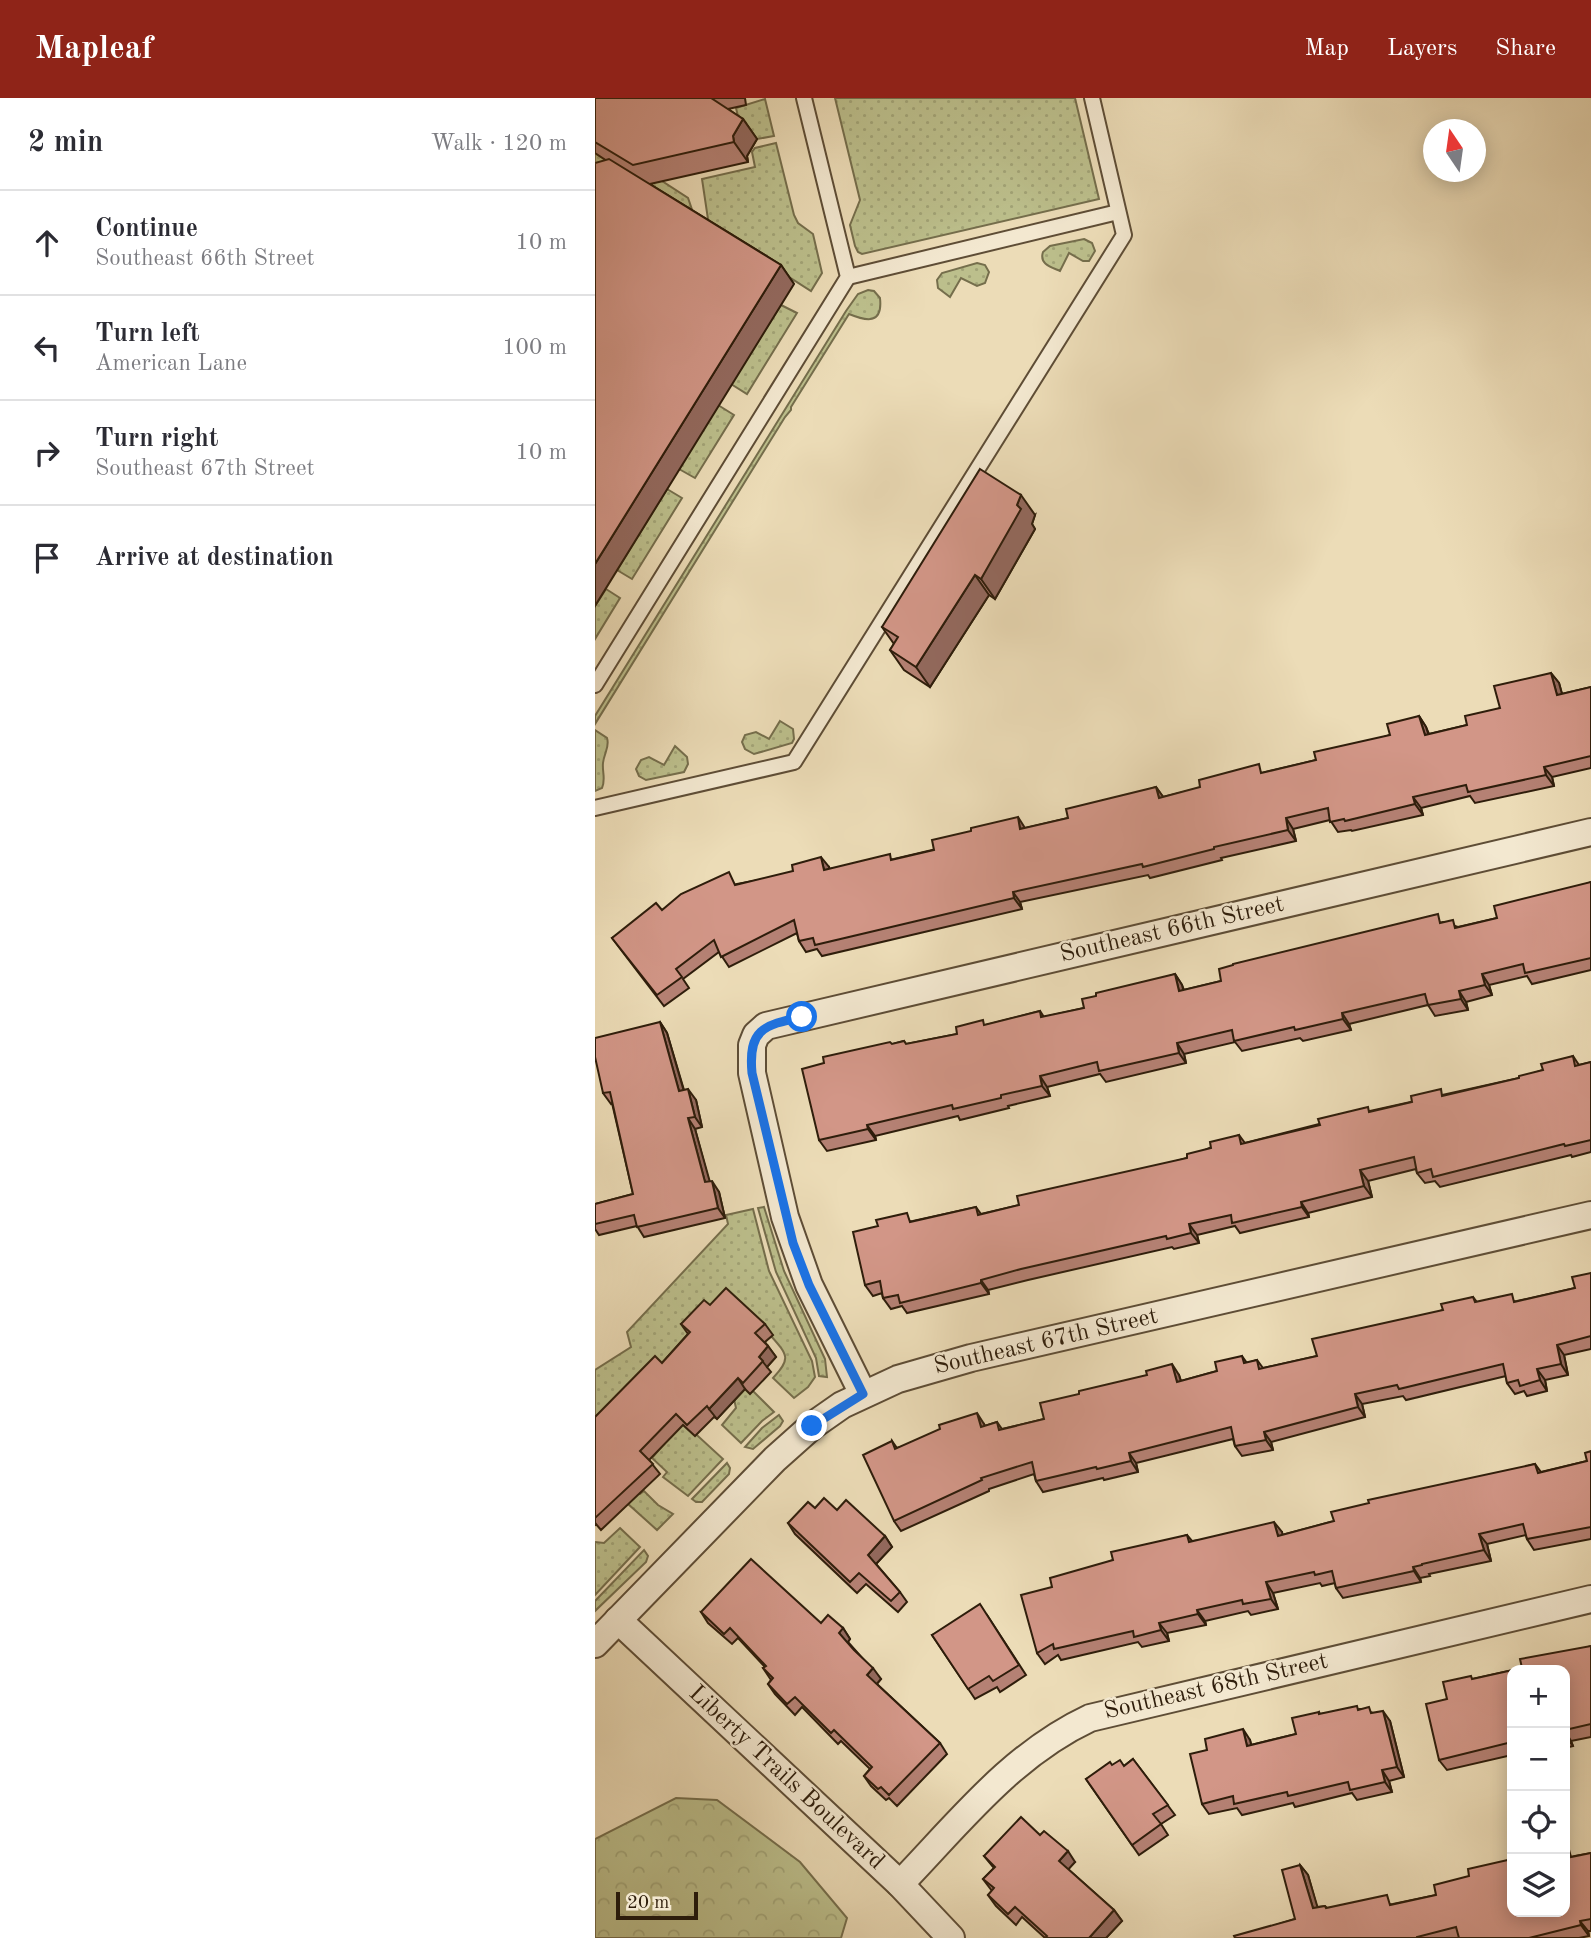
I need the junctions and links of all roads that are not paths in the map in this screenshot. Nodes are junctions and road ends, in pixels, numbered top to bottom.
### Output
1 (804, 98) edge
2 (1092, 98) edge
3 (1118, 212) junction
4 (848, 277) junction
5 (595, 685) edge
6 (595, 808) edge
7 (1591, 832) edge
8 (1591, 1215) edge
9 (863, 1394) junction
10 (1591, 1599) edge
11 (618, 1620) junction
12 (595, 1644) edge
13 (900, 1884) junction
14 (951, 1938) edge

1 - 4 lane
2 - 3 lane
3 - 4 lane
3 - 6 lane
4 - 5 lane
7 - 9 street, Southeast 66th Street
8 - 9 street, Southeast 67th Street
9 - 11 street, Southeast 67th Street
10 - 13 street, Southeast 68th Street
11 - 12 street, Southeast 67th Street
11 - 13 street, Liberty Trails Boulevard
13 - 14 street, Liberty Trails Boulevard

